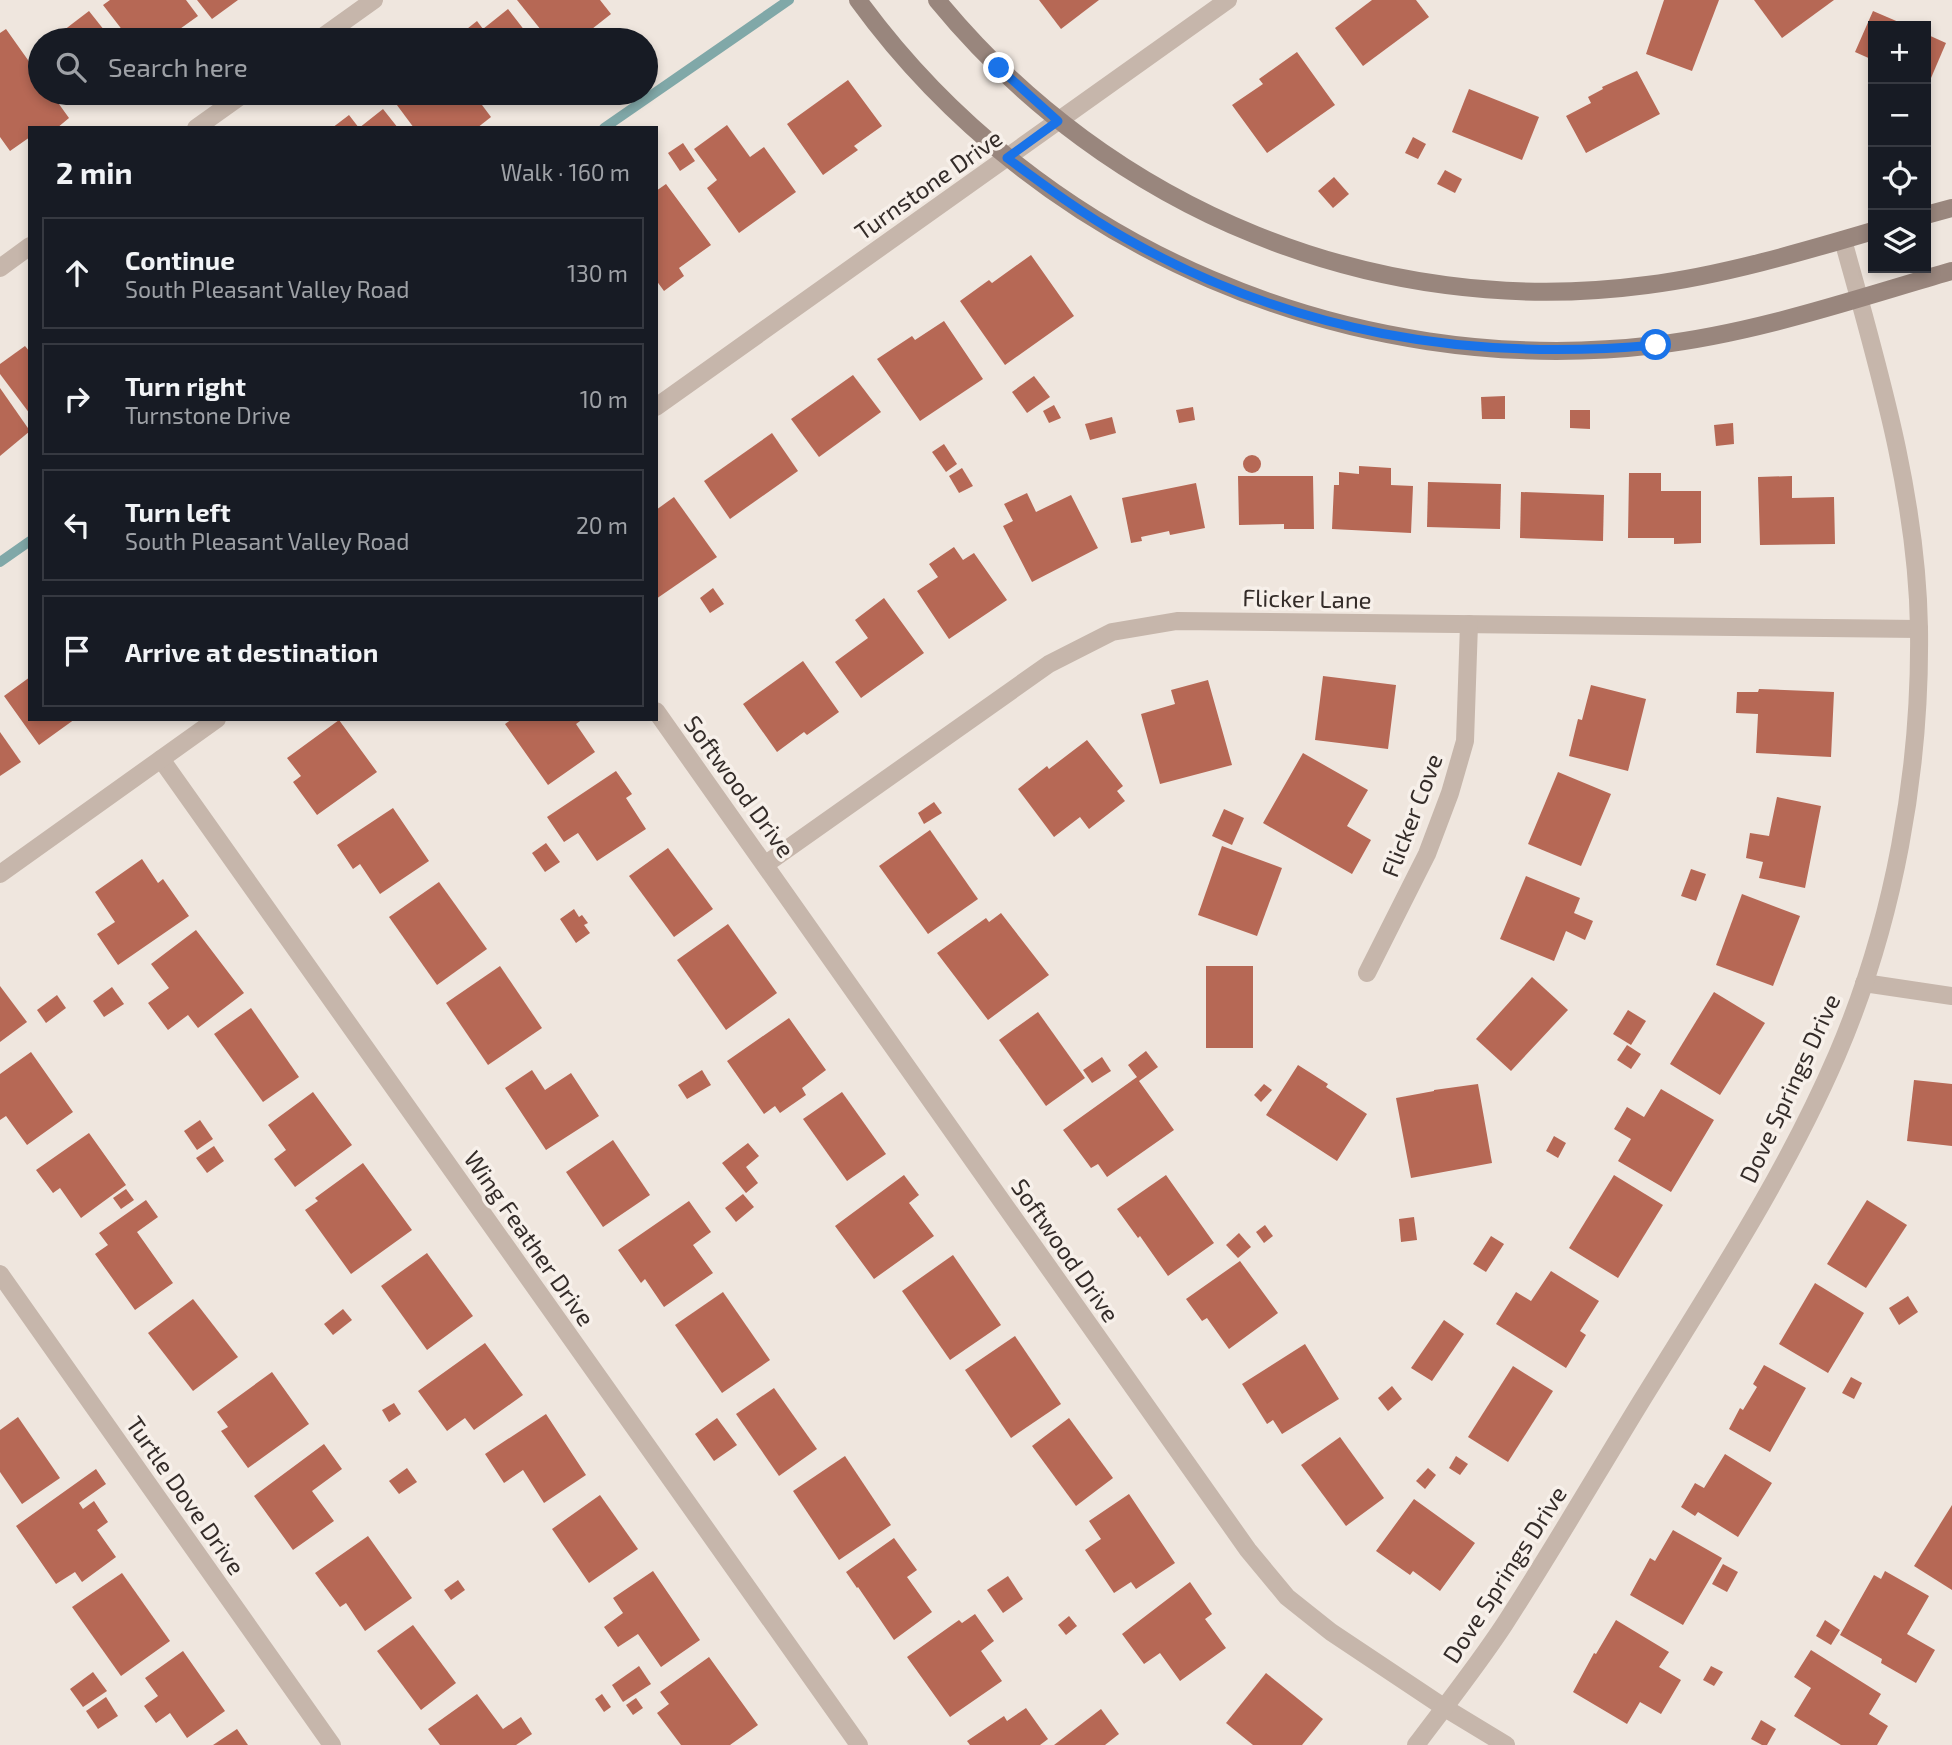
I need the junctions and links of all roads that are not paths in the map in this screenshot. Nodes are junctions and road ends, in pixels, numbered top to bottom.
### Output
1 (374, 0) edge
2 (859, 0) edge
3 (937, 0) edge
4 (1228, 0) edge
5 (335, 28) edge
6 (228, 105) edge
7 (1058, 121) junction
8 (199, 126) edge
9 (1007, 158) junction
10 (1952, 208) edge
11 (1931, 214) edge
12 (1868, 232) edge
13 (1843, 240) junction
14 (28, 247) edge
15 (0, 268) edge
16 (1952, 271) edge
17 (1859, 298) junction
18 (658, 406) edge
19 (1469, 624) junction
20 (1919, 629) junction
21 (658, 714) edge
22 (214, 721) edge
23 (161, 759) junction
24 (766, 864) junction
25 (0, 874) edge
26 (1367, 973) dead end
27 (1864, 983) junction
28 (1952, 996) edge
29 (0, 1274) edge
30 (1445, 1708) junction
31 (332, 1745) edge
32 (859, 1745) edge
33 (1416, 1745) edge
34 (1506, 1745) edge

1 - 5 street
2 - 9 main road
3 - 7 main road
4 - 7 street, Turnstone Drive
6 - 8 street
7 - 9 street, Turnstone Drive
7 - 13 main road
9 - 17 main road
9 - 18 street, Turnstone Drive
10 - 11 main road
12 - 13 main road
13 - 17 street, Dove Springs Drive
14 - 15 street
16 - 17 main road
17 - 20 street, Dove Springs Drive
19 - 20 street, Flicker Lane
19 - 24 street, Flicker Lane
19 - 26 street, Flicker Cove
20 - 27 street, Dove Springs Drive
21 - 24 street, Softwood Drive
22 - 23 street
23 - 25 street
23 - 32 street, Wing Feather Drive
24 - 30 street, Softwood Drive
27 - 28 street
27 - 30 street, Dove Springs Drive
29 - 31 street, Turtle Dove Drive
30 - 33 street, Dove Springs Drive
30 - 34 street, Softwood Drive

